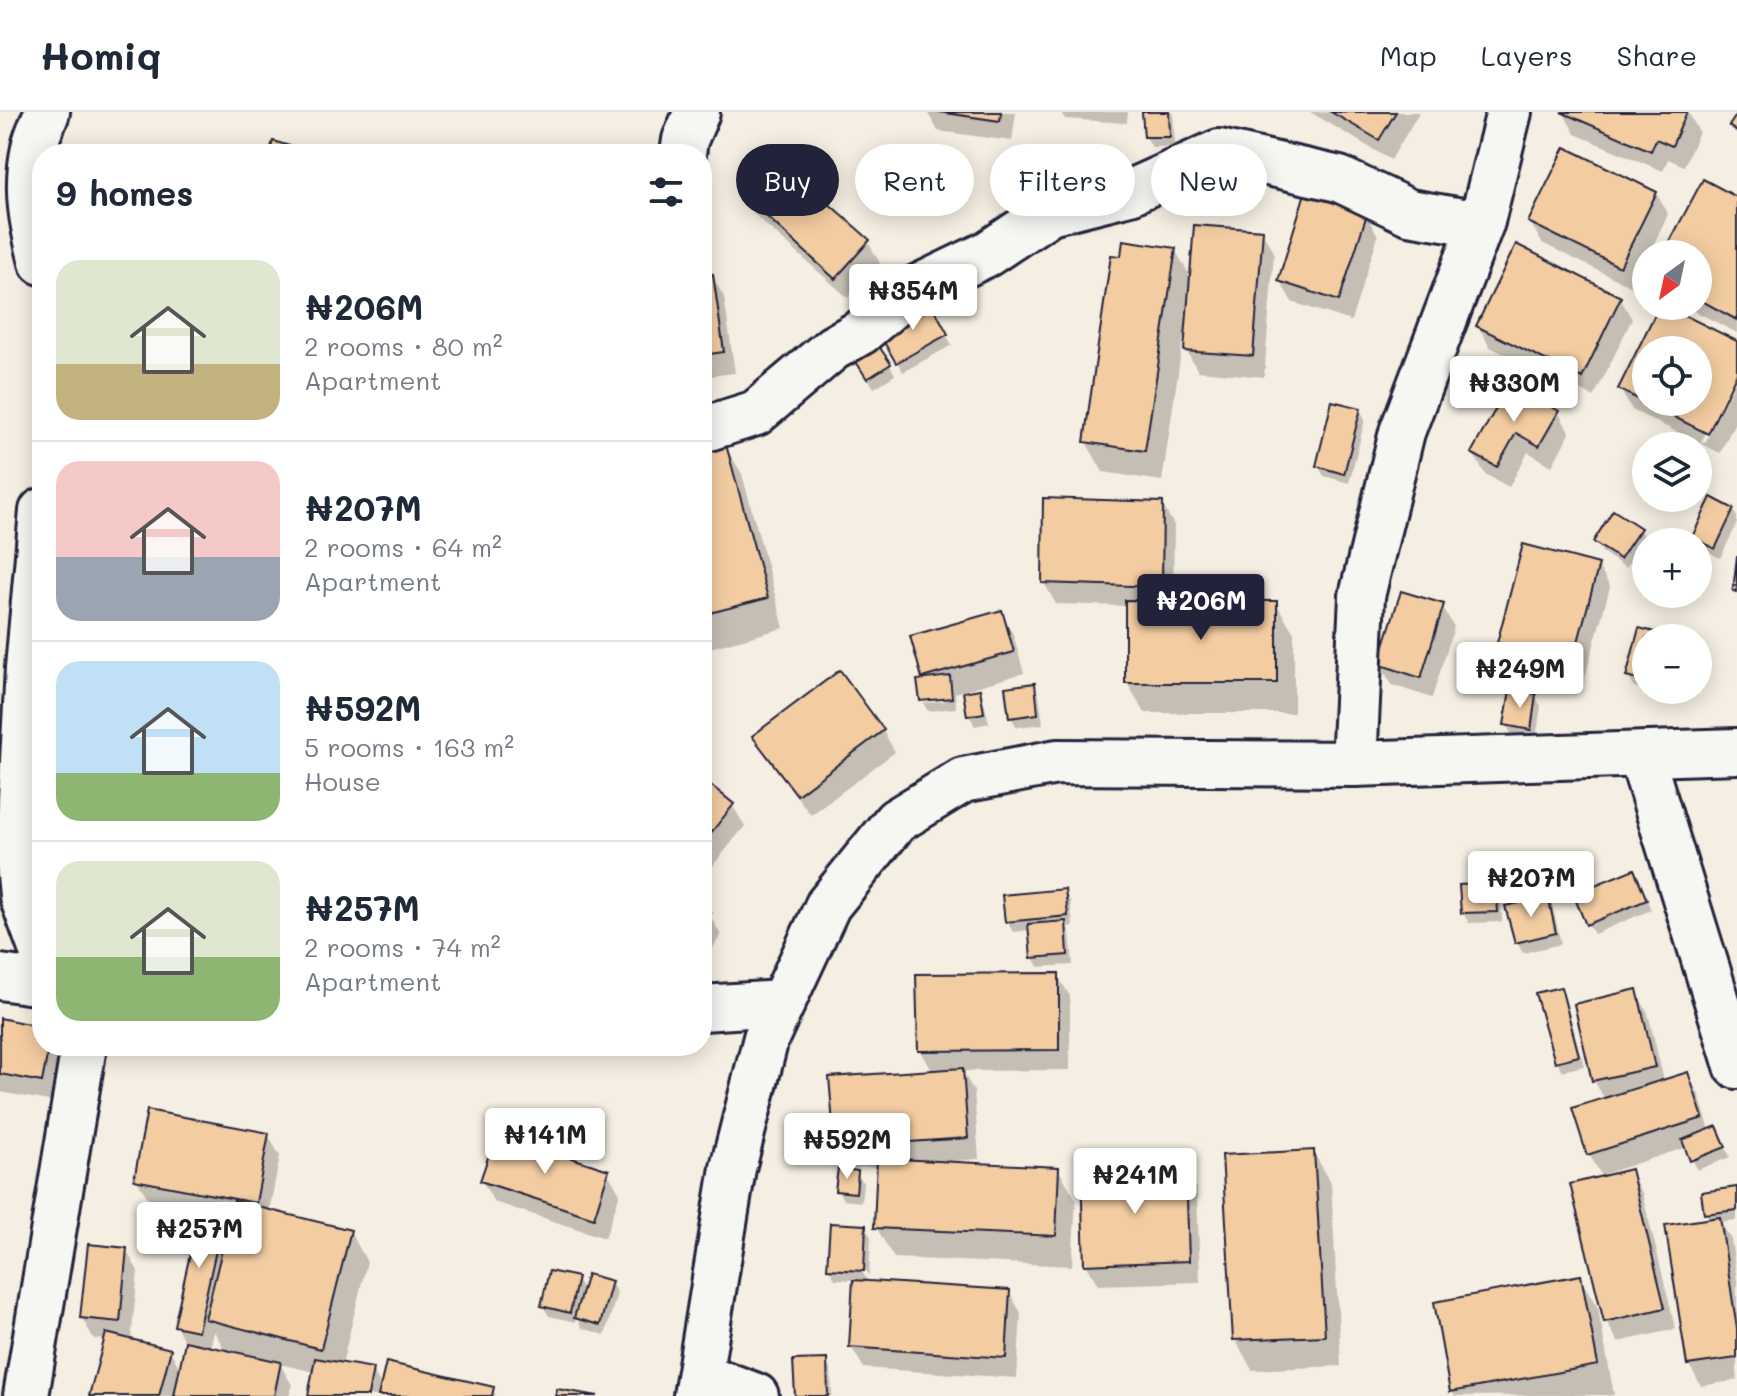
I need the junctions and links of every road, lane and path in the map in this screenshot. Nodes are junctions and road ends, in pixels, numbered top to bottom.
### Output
1 (47, 112) edge
2 (697, 112) edge
3 (1509, 112) edge
4 (35, 144) edge
5 (684, 144) edge
6 (32, 162) edge
7 (1482, 221) junction
8 (32, 223) edge
9 (712, 427) edge
10 (32, 623) edge
11 (1737, 751) edge
12 (1641, 755) junction
13 (1354, 764) junction
14 (32, 924) edge
15 (0, 977) edge
16 (32, 982) edge
17 (782, 1003) junction
18 (712, 1007) edge
19 (82, 1056) edge
20 (1737, 1066) edge
21 (698, 1385) edge
22 (26, 1396) edge
23 (756, 1396) edge

1 - 4 street
2 - 5 street
3 - 7 street
6 - 8 street
7 - 9 street
7 - 13 street
10 - 14 street
11 - 12 street
12 - 13 street
12 - 20 street
13 - 17 street
15 - 16 street
17 - 18 street
17 - 21 street
19 - 22 street
21 - 23 street

